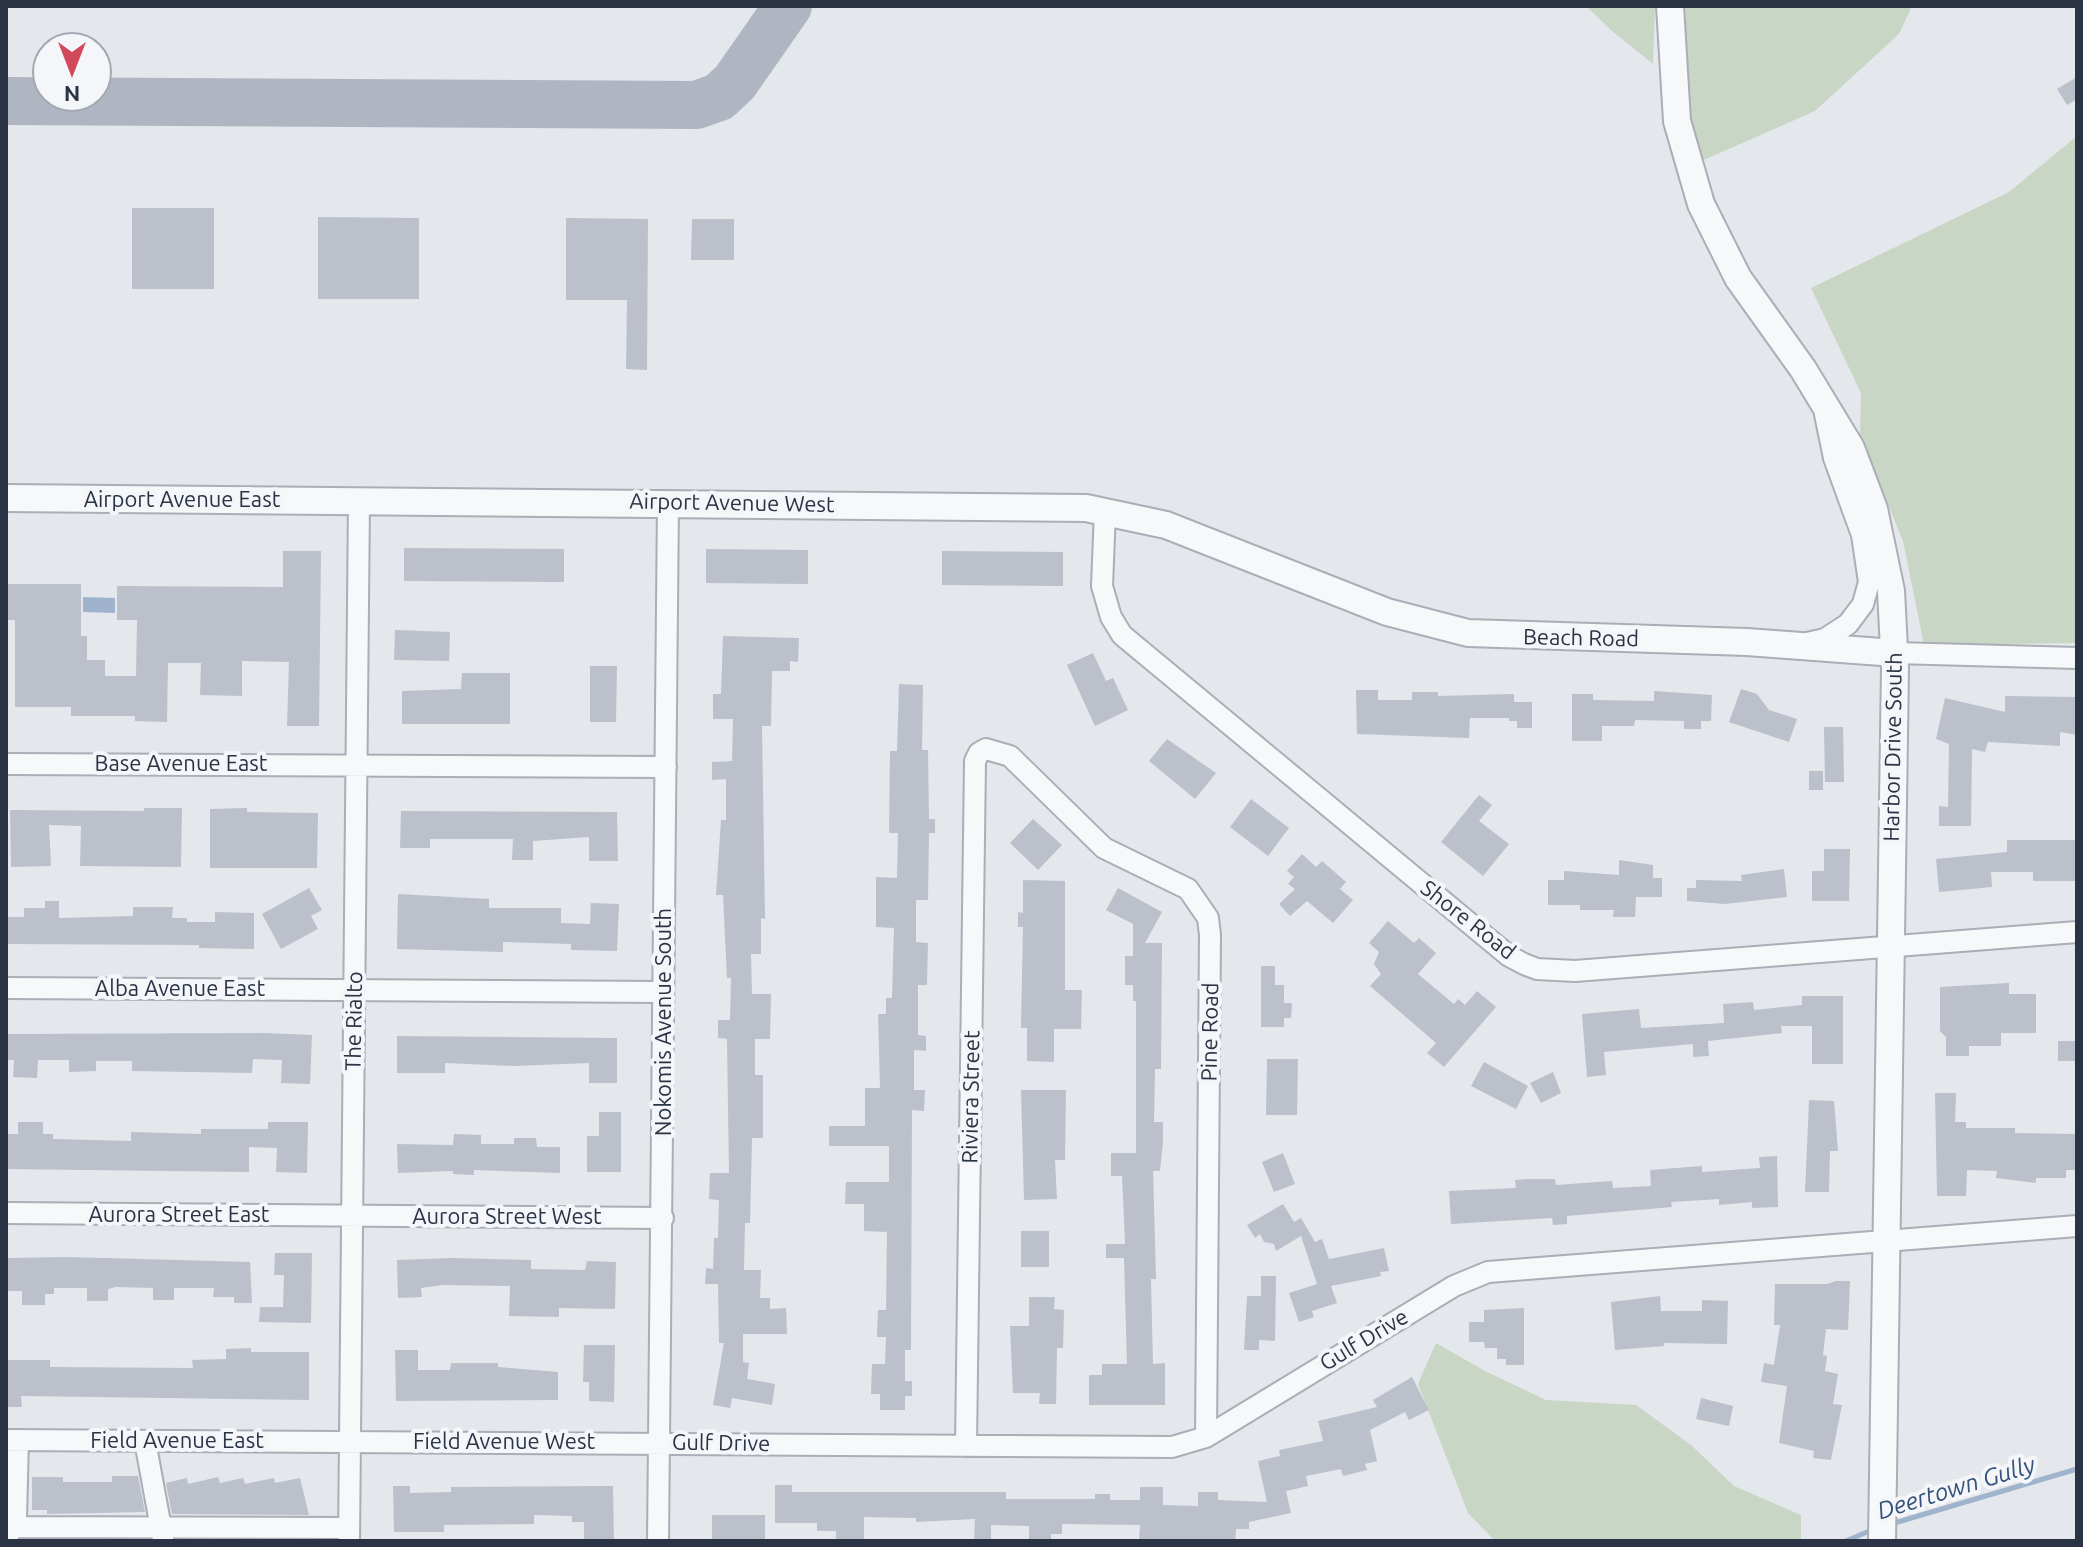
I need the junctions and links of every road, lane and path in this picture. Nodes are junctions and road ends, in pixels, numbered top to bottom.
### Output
1 (1670, 6) edge
2 (1820, 395) junction
3 (6, 498) edge
4 (359, 501) junction
5 (668, 502) junction
6 (1105, 510) junction
7 (1797, 645) junction
8 (1895, 653) junction
9 (2077, 658) edge
10 (982, 750) joint
11 (6, 764) edge
12 (356, 765) junction
13 (666, 767) junction
14 (2077, 932) edge
15 (1891, 947) junction
16 (6, 988) edge
17 (354, 990) junction
18 (663, 992) junction
19 (6, 1213) edge
20 (351, 1216) junction
21 (663, 1218) junction
22 (2077, 1226) edge
23 (1888, 1239) junction
24 (1206, 1437) junction
25 (12, 1440) edge
26 (145, 1441) junction
27 (348, 1441) junction
28 (660, 1442) junction
29 (966, 1446) junction
30 (8, 1531) edge
31 (349, 1534) edge
32 (163, 1535) edge
33 (658, 1541) edge
34 (1882, 1541) edge

1 - 2 street, Harbor Drive South
2 - 7 street
2 - 8 street, Harbor Drive South
3 - 4 street, Airport Avenue East
4 - 5 street, Airport Avenue West
4 - 12 street, The Rialto
5 - 6 street, Airport Avenue West
5 - 13 street, Nokomis Avenue South
6 - 7 street, Beach Road
6 - 15 street, Shore Road
7 - 8 street, Beach Road
8 - 9 street, Beach Road
8 - 15 street, Harbor Drive South
10 - 24 street, Pine Road
10 - 29 street, Riviera Street
11 - 12 street, Base Avenue East
12 - 13 street, Base Avenue East
12 - 17 street, The Rialto
13 - 18 street, Nokomis Avenue South
14 - 15 street, Shore Road
15 - 23 street, Harbor Drive South
16 - 17 street, Alba Avenue East
17 - 18 street, Alba Avenue East
17 - 20 street, The Rialto
18 - 21 street, Nokomis Avenue South
19 - 20 street, Aurora Street East
20 - 21 street, Aurora Street West
20 - 27 street, The Rialto
21 - 28 street, Nokomis Avenue South
22 - 23 street, Gulf Drive
23 - 24 street, Gulf Drive
23 - 34 street, Harbor Drive South
24 - 29 street, Gulf Drive
25 - 26 street, Field Avenue East
25 - 30 street
26 - 27 street, Field Avenue East
26 - 32 street
27 - 28 street, Field Avenue West
27 - 31 street, The Rialto
28 - 29 street, Gulf Drive
28 - 33 street, Nokomis Avenue South
30 - 32 street
31 - 32 street

